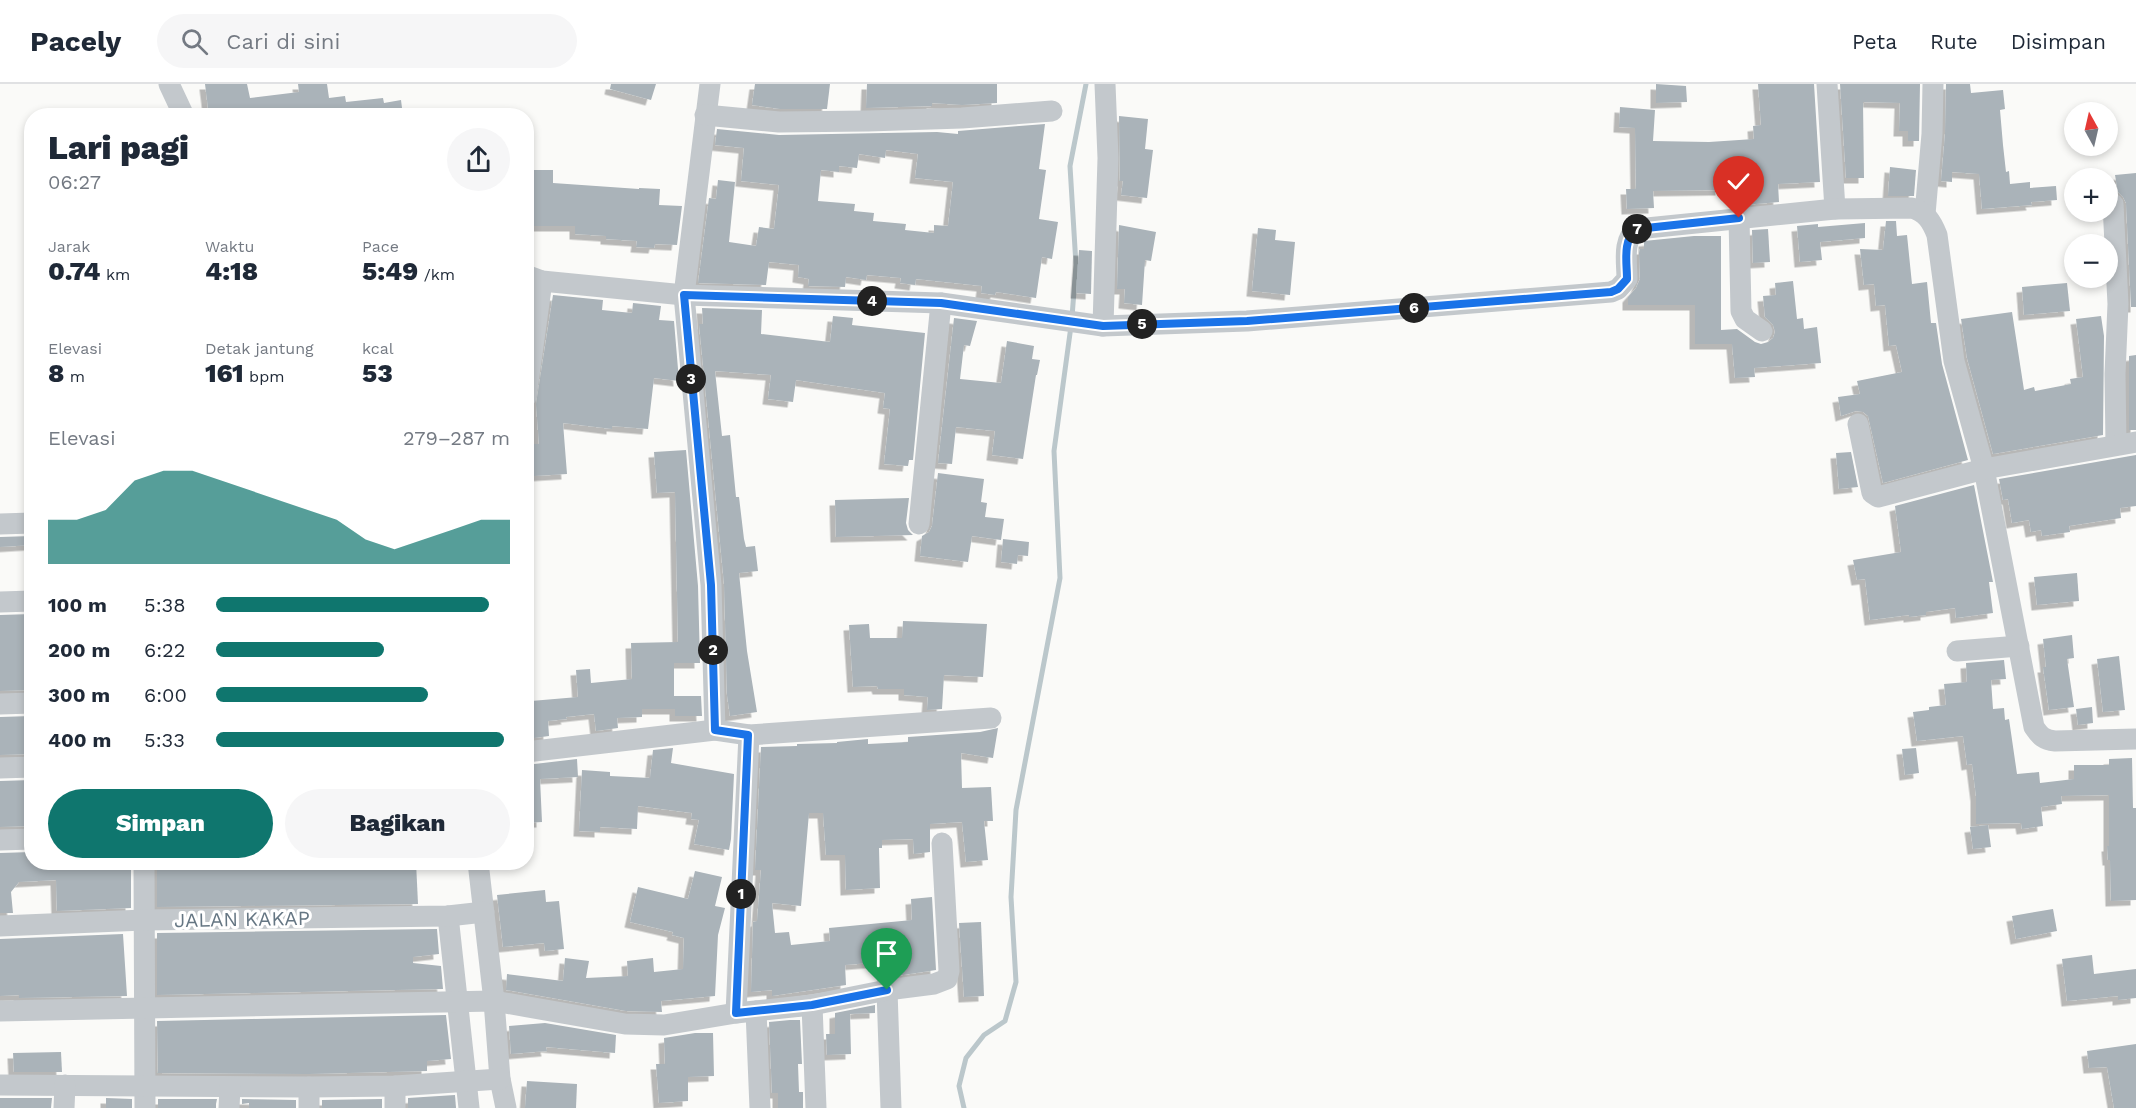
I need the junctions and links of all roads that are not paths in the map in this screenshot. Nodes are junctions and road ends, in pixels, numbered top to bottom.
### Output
1 (169, 84) edge
2 (710, 84) edge
3 (1105, 84) edge
4 (1827, 84) edge
5 (1933, 84) edge
6 (180, 108) edge
7 (1052, 111) dead end
8 (705, 115) junction
9 (1835, 209) junction
10 (1925, 214) junction
11 (1739, 218) junction
12 (2114, 222) edge
13 (534, 278) edge
14 (684, 295) junction
15 (941, 303) junction
16 (1103, 326) junction
17 (1762, 331) dead end
18 (1858, 423) dead end
19 (2126, 444) edge
20 (1984, 469) junction
21 (24, 523) edge
22 (0, 524) edge
23 (919, 524) dead end
24 (24, 601) edge
25 (0, 602) edge
26 (2019, 646) junction
27 (1957, 651) dead end
28 (24, 703) edge
29 (0, 704) edge
30 (991, 718) dead end
31 (715, 730) junction
32 (748, 735) junction
33 (2136, 739) edge
34 (534, 751) edge
35 (24, 766) edge
36 (0, 768) edge
37 (24, 838) edge
38 (0, 840) edge
39 (942, 843) dead end
40 (144, 870) edge
41 (479, 870) edge
42 (484, 912) junction
43 (448, 916) junction
44 (144, 920) junction
45 (0, 926) edge
46 (887, 990) junction
47 (459, 1001) junction
48 (494, 1001) junction
49 (812, 1005) junction
50 (144, 1007) junction
51 (0, 1011) edge
52 (746, 1012) junction
53 (500, 1079) junction
54 (468, 1082) junction
55 (0, 1085) edge
56 (65, 1085) junction
57 (145, 1085) junction
58 (394, 1086) junction
59 (230, 1087) junction
60 (309, 1098) edge
61 (64, 1108) edge
62 (145, 1108) edge
63 (229, 1108) edge
64 (395, 1108) edge
65 (470, 1108) edge
66 (506, 1108) edge
67 (760, 1108) edge
68 (816, 1108) edge
69 (891, 1108) edge

1 - 6 street
2 - 8 street
3 - 16 street
4 - 9 street
5 - 10 street
7 - 8 street
8 - 14 street
9 - 10 street
9 - 11 street
10 - 20 street
11 - 16 street
11 - 17 street
12 - 19 street
13 - 14 street
14 - 15 street
14 - 31 street
15 - 16 street
15 - 23 street
18 - 20 street
19 - 20 street
20 - 26 street
21 - 22 street
24 - 25 street
26 - 27 street
26 - 33 street
28 - 29 street
30 - 32 street
31 - 32 street
31 - 34 street
32 - 52 street
35 - 36 street
37 - 38 street
39 - 46 street
40 - 44 street
41 - 42 street
42 - 43 street, JALAN KAKAP
42 - 48 street
43 - 44 street, JALAN KAKAP
43 - 47 street
44 - 45 street, JALAN KAKAP
44 - 50 street
46 - 49 street
46 - 69 street
47 - 48 street
47 - 50 street
47 - 54 street
48 - 52 street
48 - 53 street
49 - 52 street
49 - 68 street
50 - 51 street
50 - 57 street
52 - 67 street
53 - 54 street
53 - 66 street
54 - 58 street
54 - 65 street
55 - 56 street
56 - 57 street
56 - 61 street
57 - 59 street
57 - 62 street
58 - 60 street
58 - 64 street
59 - 60 street
59 - 63 street

